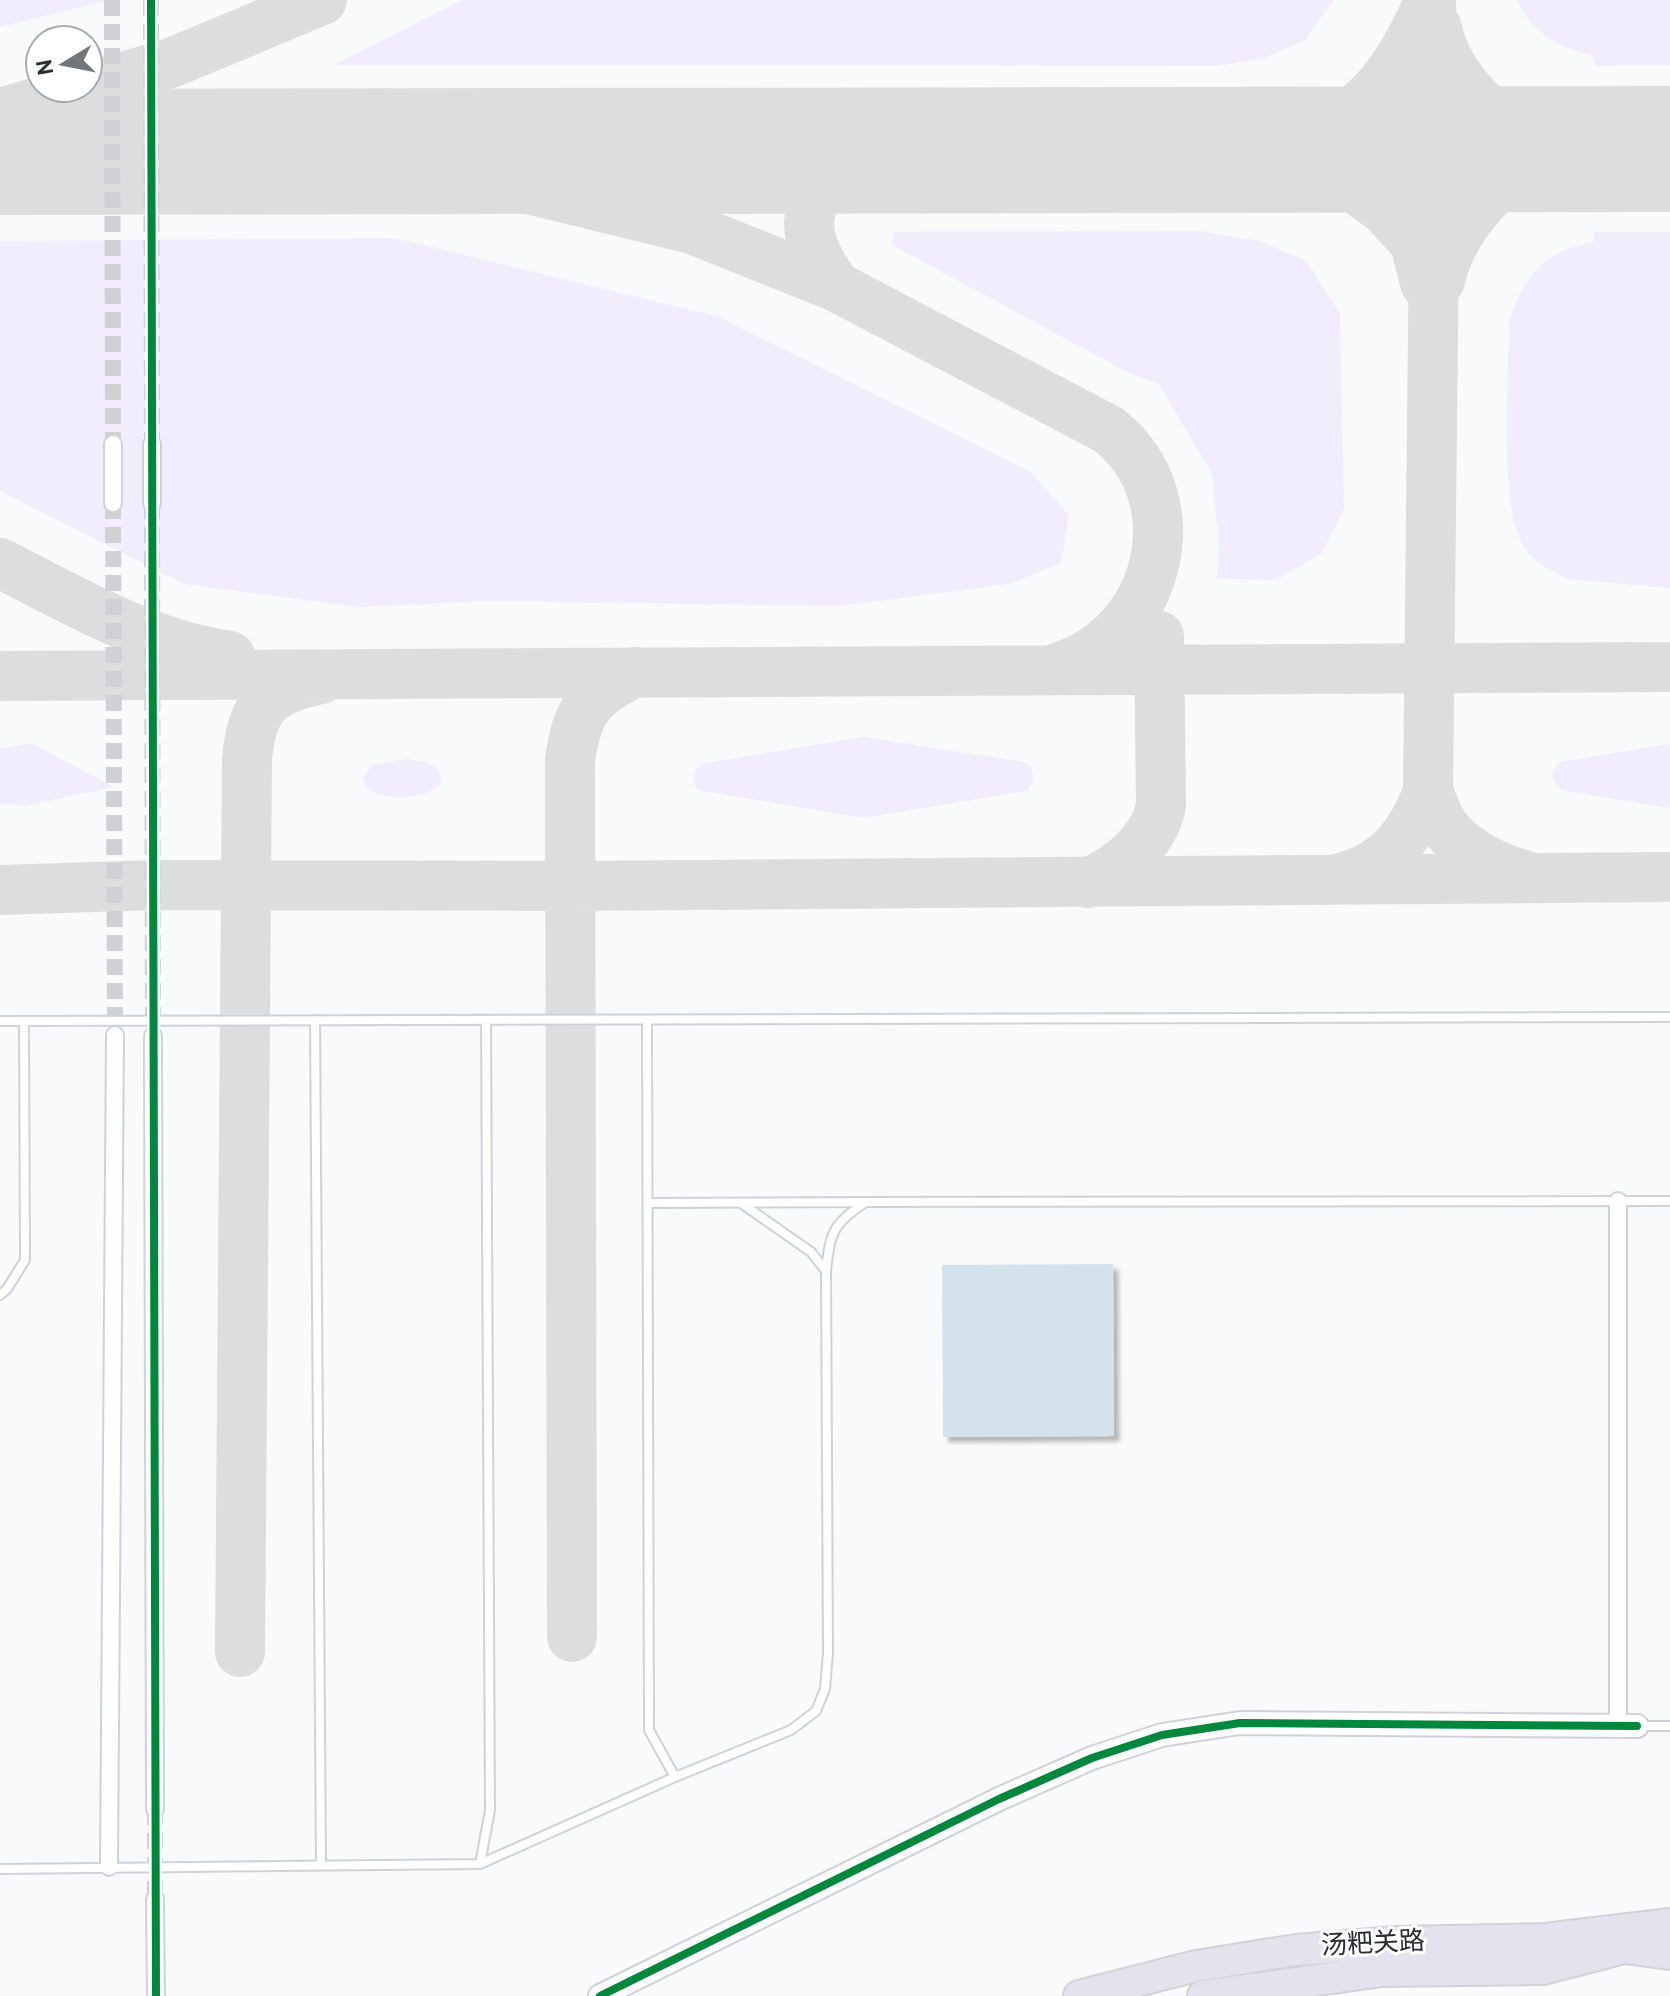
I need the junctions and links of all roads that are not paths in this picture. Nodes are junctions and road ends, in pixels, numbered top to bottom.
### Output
1 (113, 444) tunnel mouth
2 (152, 444) tunnel mouth
3 (113, 503) tunnel mouth
4 (152, 503) tunnel mouth
5 (1670, 1017) edge
6 (315, 1020) junction
7 (486, 1020) junction
8 (647, 1020) junction
9 (0, 1021) edge
10 (24, 1021) junction
11 (115, 1035) tunnel mouth
12 (153, 1036) tunnel mouth
13 (1618, 1201) junction
14 (1670, 1201) edge
15 (866, 1202) junction
16 (648, 1203) junction
17 (741, 1203) junction
18 (826, 1271) junction
19 (0, 1295) edge
20 (1628, 1726) junction
21 (1670, 1726) edge
22 (675, 1777) junction
23 (155, 1809) tunnel mouth
24 (480, 1864) junction
25 (321, 1865) junction
26 (109, 1867) junction
27 (0, 1869) edge
28 (155, 1899) tunnel mouth
29 (1670, 1924) edge
30 (1670, 1954) edge
31 (156, 1996) edge
32 (600, 1996) edge
33 (1079, 1996) edge
34 (1203, 1996) edge

1 - 3 street
2 - 4 street
5 - 8 lane
6 - 7 lane
6 - 10 lane
6 - 25 lane
7 - 8 lane
7 - 24 lane
8 - 16 lane
9 - 10 lane
10 - 19 lane
11 - 26 street
12 - 23 street
13 - 14 lane
13 - 15 lane
13 - 20 street
15 - 17 lane
15 - 18 lane
16 - 17 lane
16 - 22 lane
17 - 18 lane
18 - 22 lane
20 - 21 lane
20 - 32 street
22 - 24 lane
24 - 25 lane
25 - 26 lane
26 - 27 lane
28 - 31 street
29 - 33 highway, 汤粑关路
30 - 34 highway, 汤粑关路

